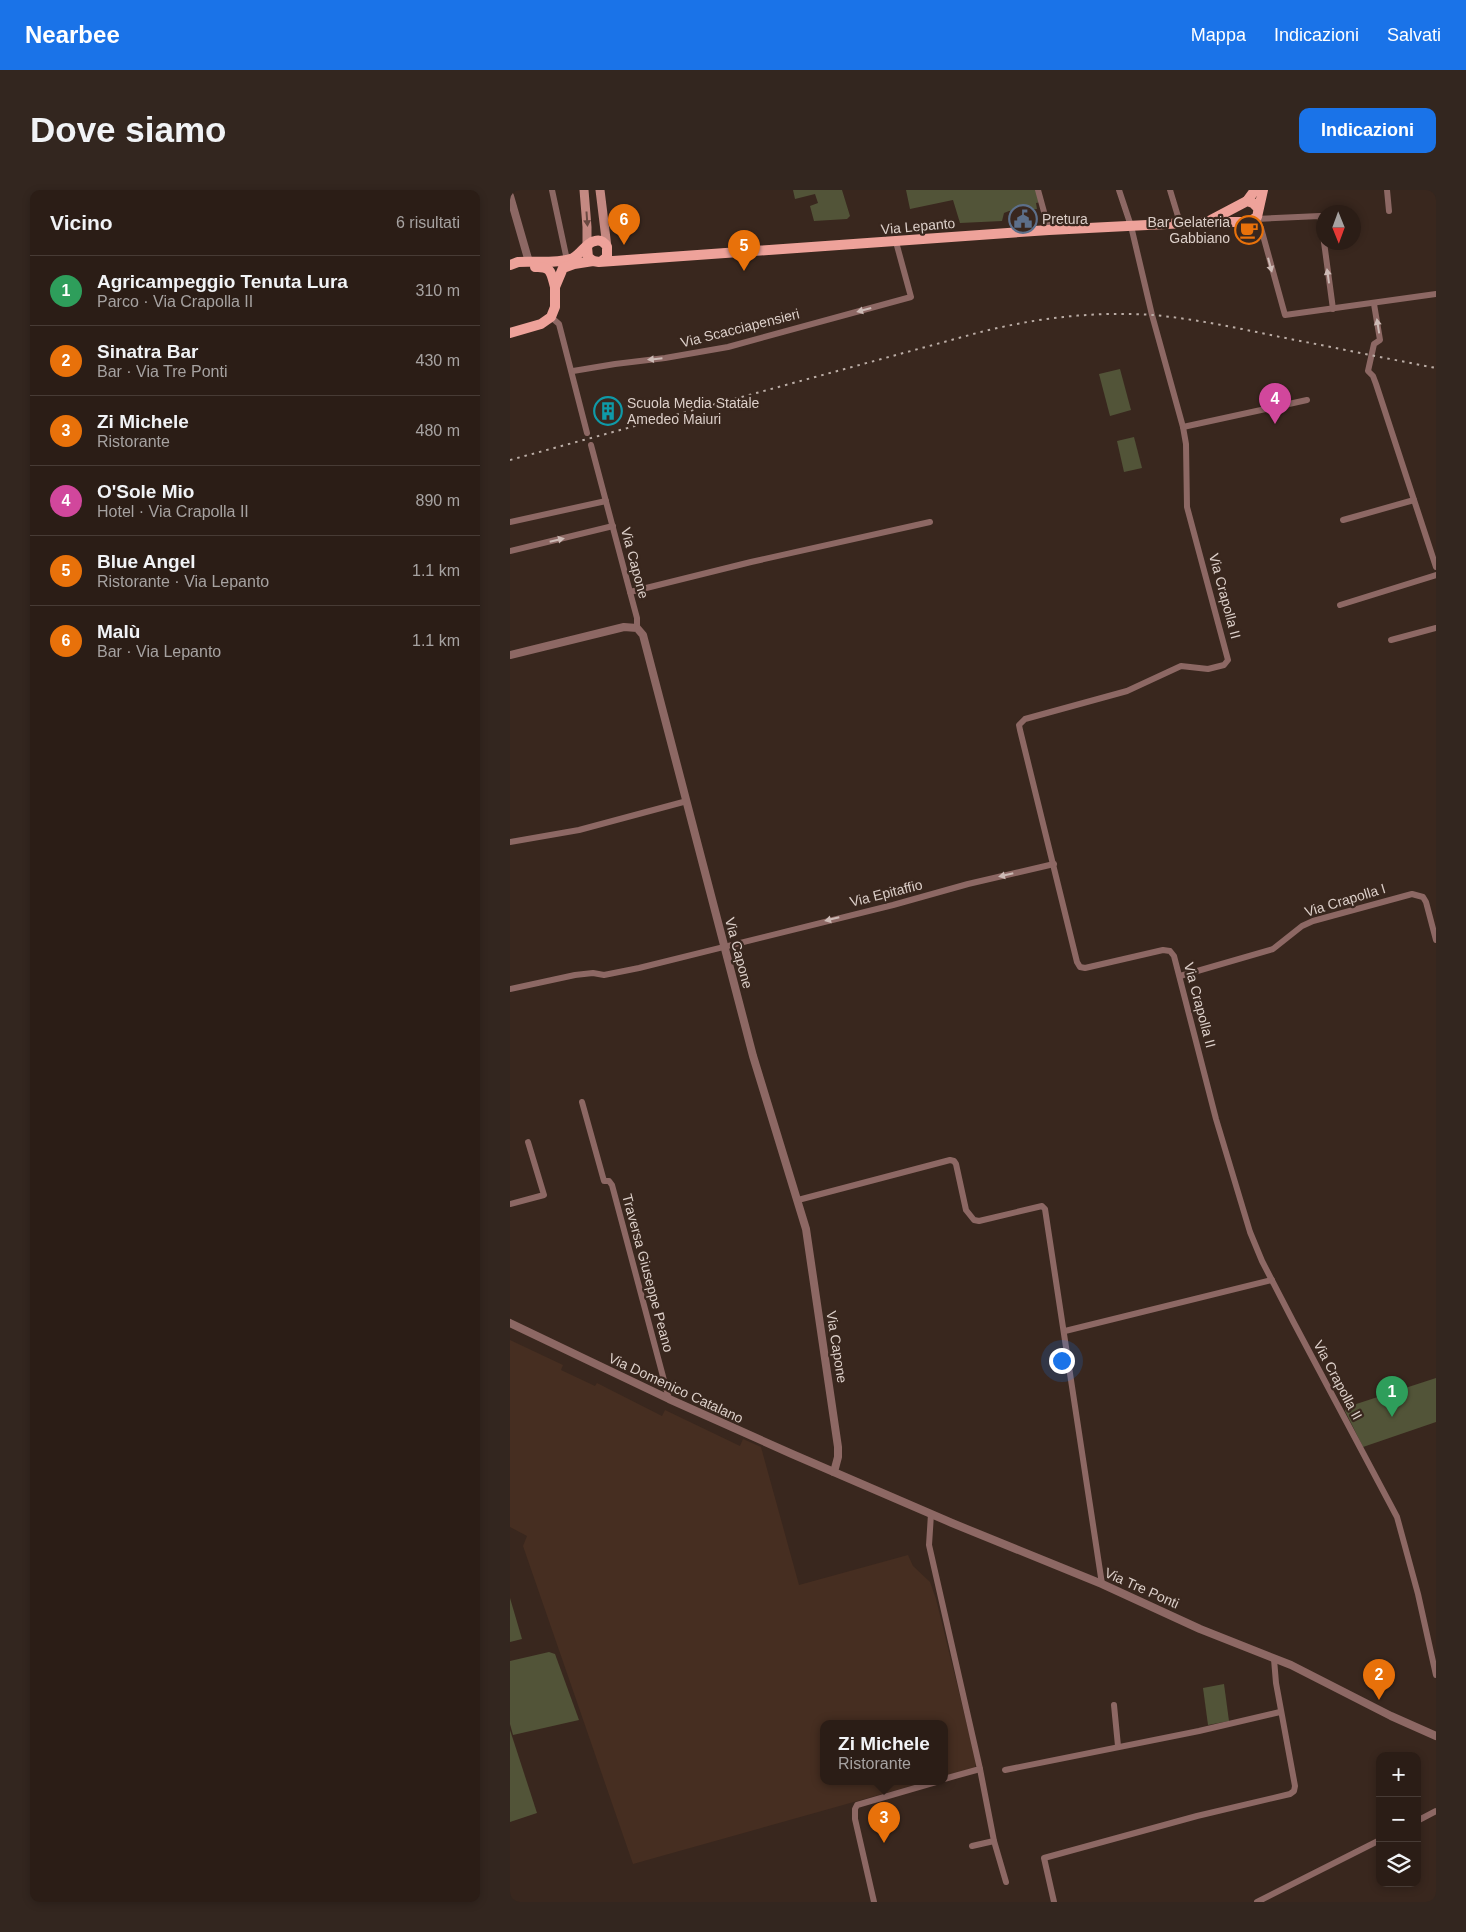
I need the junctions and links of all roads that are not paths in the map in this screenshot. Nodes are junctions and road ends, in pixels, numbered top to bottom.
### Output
1 (552, 190) edge
2 (584, 190) edge
3 (600, 190) edge
4 (1038, 190) edge
5 (1119, 190) edge
6 (1170, 190) edge
7 (1254, 190) edge
8 (1262, 190) edge
9 (1387, 190) edge
10 (510, 196) edge
11 (1242, 204) junction
12 (1388, 211) dead end
13 (1254, 216) junction
14 (1316, 216) edge
15 (1208, 222) junction
16 (1180, 223) junction
17 (1131, 226) junction
18 (1049, 230) junction
19 (896, 242) junction
20 (587, 247) junction
21 (608, 249) junction
22 (1325, 250) edge
23 (567, 260) junction
24 (631, 260) junction
25 (597, 261) junction
26 (529, 262) junction
27 (510, 265) edge
28 (555, 287) junction
29 (1436, 294) edge
30 (1374, 304) junction
31 (1333, 309) junction
32 (552, 317) junction
33 (510, 333) edge
34 (573, 371) junction
35 (1306, 400) dead end
36 (1183, 427) junction
37 (587, 433) dead end
38 (591, 445) dead end
39 (1414, 500) junction
40 (606, 501) junction
41 (1343, 520) dead end
42 (510, 522) edge
43 (930, 522) dead end
44 (613, 526) junction
45 (510, 551) edge
46 (1436, 567) edge
47 (1436, 575) edge
48 (630, 592) junction
49 (1340, 605) dead end
50 (638, 628) junction
51 (1436, 628) edge
52 (1391, 640) dead end
53 (510, 655) edge
54 (687, 801) junction
55 (510, 842) edge
56 (1054, 864) junction
57 (1436, 940) edge
58 (724, 946) junction
59 (1180, 976) junction
60 (510, 989) edge
61 (582, 1102) dead end
62 (528, 1142) dead end
63 (798, 1200) junction
64 (510, 1204) edge
65 (1272, 1280) junction
66 (510, 1322) edge
67 (1065, 1331) junction
68 (669, 1399) junction
69 (834, 1472) junction
70 (931, 1514) junction
71 (1102, 1584) junction
72 (1274, 1659) junction
73 (1436, 1675) edge
74 (1114, 1705) dead end
75 (1280, 1712) junction
76 (1436, 1736) edge
77 (1118, 1746) junction
78 (980, 1769) junction
79 (1005, 1770) dead end
80 (948, 1779) edge
81 (926, 1785) edge
82 (1436, 1811) edge
83 (1421, 1819) edge
84 (994, 1841) junction
85 (1376, 1842) edge
86 (972, 1846) dead end
87 (1006, 1882) dead end
88 (874, 1902) edge
89 (1054, 1902) edge
90 (1257, 1902) edge

1 - 23 street
2 -> 20 main road
3 - 21 main road
4 - 18 street
5 - 17 street, Via Crapolla II
6 - 16 street
7 - 11 main road
8 - 13 main road
9 - 12 street
10 - 26 street
11 - 13 main road
11 - 13 main road
11 - 15 main road, Via Lepanto
13 - 14 street
13 - 15 main road, Via Lepanto
13 -> 31 street
15 - 16 main road, Via Lepanto
16 - 17 main road, Via Lepanto
17 - 18 main road, Via Lepanto
17 - 36 street, Via Crapolla II
18 - 19 main road, Via Lepanto
19 - 24 main road, Via Lepanto
19 -> 34 street, Via Scacciapensieri
20 - 21 main road
20 - 23 main road
20 - 25 main road
21 - 24 main road, Via Lepanto
21 - 25 main road
31 -> 22 street
23 - 26 main road
24 - 25 main road, Via Lepanto
25 - 28 main road, Via Lepanto
26 - 27 main road
27 - 28 main road
28 - 32 main road
29 - 30 street
30 - 31 street
39 -> 30 street
32 - 33 main road
32 - 34 street
34 - 37 street
35 - 36 street
36 - 56 street, Via Crapolla II
38 - 40 street, Via Capone
39 - 41 street
39 - 46 street
40 - 42 street
40 - 44 street, Via Capone
43 - 48 street
45 -> 44 street
44 - 48 street, Via Capone
47 - 49 street
48 - 50 street, Via Capone
50 - 53 street
50 - 54 street, Via Capone
51 - 52 street
54 - 55 street
54 - 58 street, Via Capone
56 -> 58 street, Via Epitaffio
56 - 59 street, Via Crapolla II
57 - 59 street, Via Crapolla I
58 - 60 street, Via Epitaffio
58 - 63 street, Via Capone
59 - 65 street, Via Crapolla II
61 - 68 street, Traversa Giuseppe Peano
62 - 64 street
63 - 67 street
63 - 69 street, Via Capone
65 - 67 street
65 - 73 street, Via Crapolla II
66 - 68 street, Via Domenico Catalano
67 - 71 street
68 - 69 street, Via Domenico Catalano
69 - 70 street, Via Tre Ponti
70 - 71 street, Via Tre Ponti
70 - 78 street
71 - 72 street, Via Tre Ponti
72 - 75 street
72 - 76 street, Via Tre Ponti
74 - 77 street
75 - 77 street
75 - 89 street
77 - 79 street
78 - 80 street
78 - 84 street
81 - 88 street
82 - 83 street
84 - 86 street
84 - 87 street
85 - 90 street

